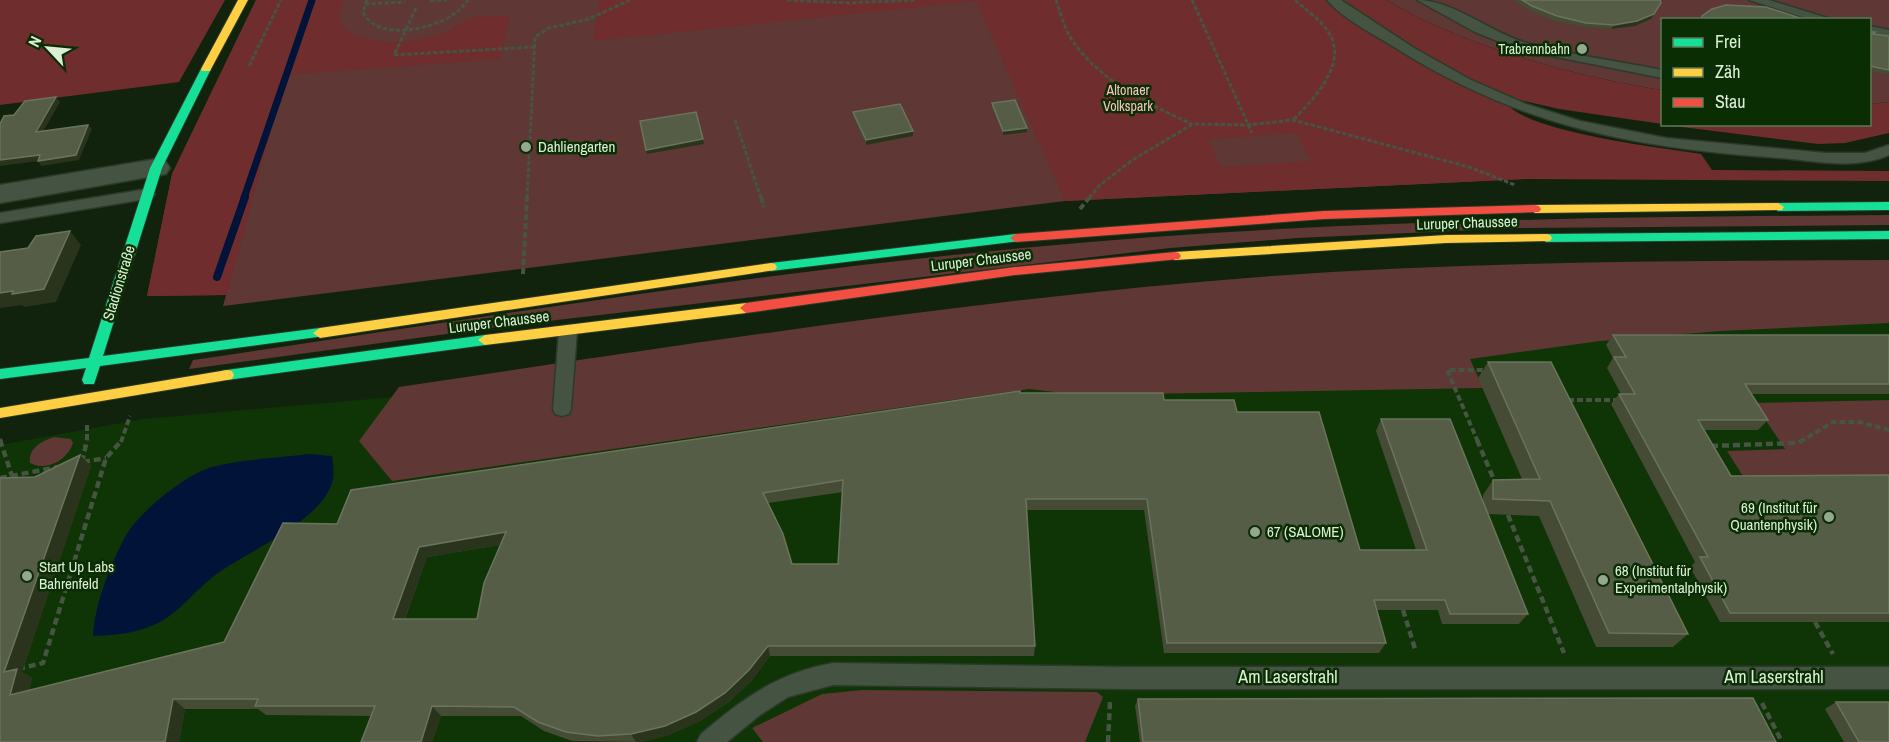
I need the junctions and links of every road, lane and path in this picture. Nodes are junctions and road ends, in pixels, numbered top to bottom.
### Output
1 (243, 0) edge
2 (281, 0) edge
3 (447, 0) edge
4 (468, 0) edge
5 (630, 0) edge
6 (787, 0) edge
7 (915, 0) edge
8 (1056, 0) edge
9 (1192, 0) edge
10 (1295, 0) edge
11 (1333, 0) edge
12 (1423, 0) edge
13 (1755, 0) edge
14 (430, 1) edge
15 (366, 2) edge
16 (405, 2) dead end
17 (416, 8) dead end
18 (1821, 18) edge
19 (406, 29) junction
20 (1871, 30) edge
21 (1889, 34) edge
22 (533, 47) junction
23 (249, 66) dead end
24 (1661, 74) edge
25 (735, 120) dead end
26 (1293, 120) junction
27 (1192, 124) junction
28 (1247, 125) junction
29 (1252, 133) dead end
30 (1889, 150) edge
31 (152, 181) junction
32 (1517, 186) dead end
33 (0, 194) edge
34 (1889, 206) edge
35 (764, 207) dead end
36 (1079, 210) dead end
37 (0, 218) edge
38 (1889, 235) edge
39 (523, 274) dead end
40 (568, 331) junction
41 (95, 362) junction
42 (1492, 370) edge
43 (0, 374) edge
44 (83, 399) junction
45 (1626, 399) edge
46 (1563, 400) edge
47 (562, 409) dead end
48 (0, 412) edge
49 (130, 414) dead end
50 (87, 421) dead end
51 (1889, 430) edge
52 (1706, 438) edge
53 (0, 439) edge
54 (1711, 446) junction
55 (1717, 456) edge
56 (106, 458) junction
57 (82, 463) junction
58 (71, 465) edge
59 (61, 466) edge
60 (40, 470) junction
61 (12, 476) junction
62 (0, 478) edge
63 (36, 480) edge
64 (1496, 484) edge
65 (1508, 515) edge
66 (1403, 610) edge
67 (11, 671) edge
68 (1423, 676) junction
69 (1111, 677) junction
70 (1574, 677) junction
71 (1889, 678) edge
72 (1772, 721) dead end
73 (709, 742) edge
74 (1108, 742) edge
75 (1782, 742) edge

1 - 31 main road, Stadionstraße
2 - 23 path
3 - 14 path
4 - 19 path
5 - 22 path
6 - 7 path
8 - 27 path
9 - 28 path
10 - 26 path
11 - 30 lane
12 - 24 lane
13 - 18 lane
15 - 16 path
15 - 19 path
17 - 19 path
19 - 22 path
20 - 21 lane
22 - 39 path
25 - 35 path
26 - 28 path
26 - 32 path
27 - 28 path
27 - 36 path
28 - 29 path
31 - 33 street
31 - 37 lane
31 - 41 main road, Stadionstraße
34 - 41 main road, Luruper Chaussee
38 - 40 main road, Luruper Chaussee
40 - 44 main road, Luruper Chaussee
40 - 47 lane
41 - 43 main road, Luruper Chaussee
41 - 44 main road, Stadionstraße
42 - 64 path
44 - 48 main road, Luruper Chaussee
45 - 46 path
49 - 56 path
50 - 57 path
51 - 54 path
52 - 54 path
53 - 61 path
54 - 55 path
56 - 57 path
56 - 67 path
57 - 58 path
59 - 60 path
60 - 61 path
60 - 63 path
61 - 62 path
65 - 70 path
66 - 68 path
68 - 69 lane, Am Laserstrahl
68 - 70 lane, Am Laserstrahl
69 - 73 lane, Am Laserstrahl
69 - 74 path
70 - 71 lane, Am Laserstrahl
72 - 75 path

